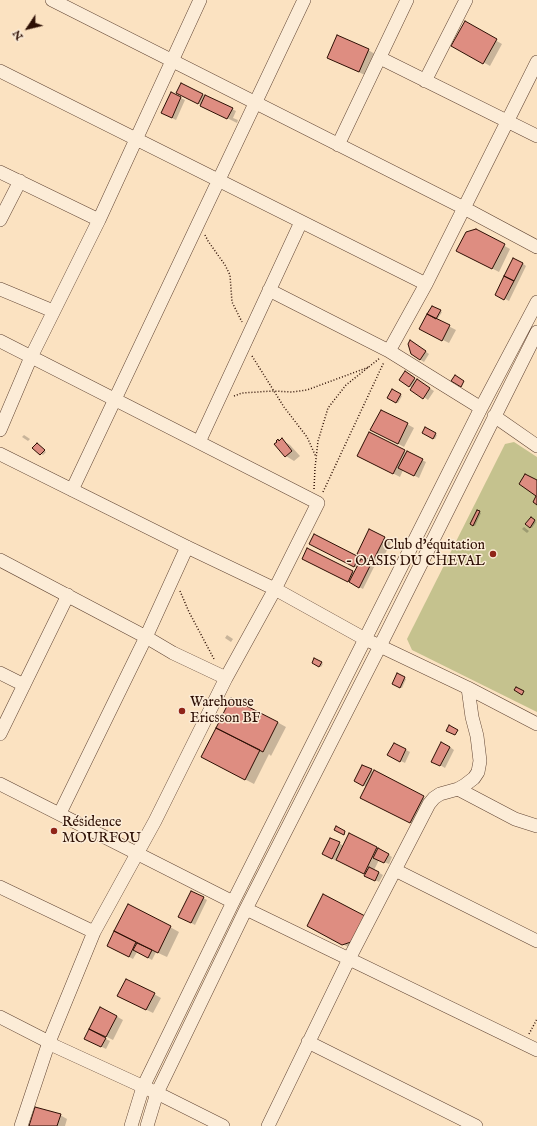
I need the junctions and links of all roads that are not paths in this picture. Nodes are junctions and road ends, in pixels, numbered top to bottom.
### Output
1 (52, 0) edge
2 (200, 0) edge
3 (304, 0) edge
4 (407, 0) edge
5 (466, 0) edge
6 (380, 58) junction
7 (172, 61) junction
8 (537, 62) edge
9 (0, 71) edge
10 (425, 80) junction
11 (255, 103) junction
12 (508, 120) junction
13 (537, 136) edge
14 (136, 139) junction
15 (338, 145) junction
16 (0, 172) edge
17 (219, 181) junction
18 (20, 182) junction
19 (464, 208) junction
20 (0, 220) edge
21 (99, 220) junction
22 (301, 222) junction
23 (537, 247) edge
24 (426, 284) junction
25 (0, 289) edge
26 (269, 290) junction
27 (537, 302) edge
28 (53, 312) junction
29 (537, 332) edge
30 (0, 341) edge
31 (389, 351) junction
32 (31, 357) junction
33 (116, 400) junction
34 (481, 408) junction
35 (494, 416) junction
36 (0, 430) edge
37 (199, 442) junction
38 (537, 446) edge
39 (0, 454) edge
40 (72, 490) junction
41 (187, 547) junction
42 (0, 560) edge
43 (275, 589) junction
44 (68, 595) junction
45 (146, 637) junction
46 (365, 639) junction
47 (380, 646) junction
48 (0, 673) edge
49 (222, 676) junction
50 (24, 685) junction
51 (468, 688) junction
52 (537, 724) edge
53 (0, 734) edge
54 (0, 784) edge
55 (458, 789) junction
56 (60, 814) junction
57 (537, 826) edge
58 (138, 853) junction
59 (395, 870) junction
60 (0, 887) edge
61 (234, 902) junction
62 (246, 909) junction
63 (94, 932) junction
64 (537, 941) edge
65 (349, 959) junction
66 (0, 1017) edge
67 (49, 1042) junction
68 (308, 1042) junction
69 (537, 1050) edge
70 (143, 1087) junction
71 (158, 1093) junction
72 (20, 1126) edge
73 (131, 1126) edge
74 (147, 1126) edge
75 (223, 1126) edge
76 (268, 1126) edge
77 (476, 1126) edge

1 - 7 street
2 - 7 street
3 - 11 street
4 - 6 street
5 - 10 street
6 - 10 street
6 - 15 street
7 - 11 street
7 - 14 street
8 - 12 street
9 - 14 street
10 - 12 street
11 - 15 street
11 - 17 street
12 - 13 street
12 - 19 street
14 - 17 street
14 - 21 street
15 - 19 street
16 - 18 street
17 - 22 street
17 - 33 street
18 - 20 street
18 - 21 street
19 - 23 street
19 - 24 street
21 - 28 street
22 - 24 street
22 - 26 street
24 - 31 street
25 - 28 street
26 - 31 street
26 - 37 street
27 - 34 street
28 - 32 street
29 - 35 street
30 - 32 street
31 - 34 street
32 - 33 street
32 - 36 street
33 - 37 street
33 - 40 street
34 - 46 street
35 - 38 street
35 - 47 street
37 - 43 street
39 - 40 street
40 - 41 street
41 - 43 street
41 - 45 street
42 - 44 street
43 - 46 street
43 - 49 street
44 - 45 street
44 - 50 street
45 - 49 street
45 - 56 street
46 - 47 street
46 - 61 street
47 - 51 street
47 - 62 street
48 - 50 street
49 - 58 street
50 - 53 street
51 - 52 street
51 - 55 street
54 - 56 street
55 - 57 street
55 - 59 street
56 - 58 street
58 - 61 street
58 - 63 street
59 - 64 street
59 - 65 street
60 - 63 street
61 - 70 street
62 - 65 street
62 - 71 street
63 - 67 street
65 - 68 street
65 - 69 street
66 - 67 street
67 - 70 street
67 - 72 street
68 - 76 street
68 - 77 street
70 - 71 street
70 - 73 street
71 - 74 street
71 - 75 street

